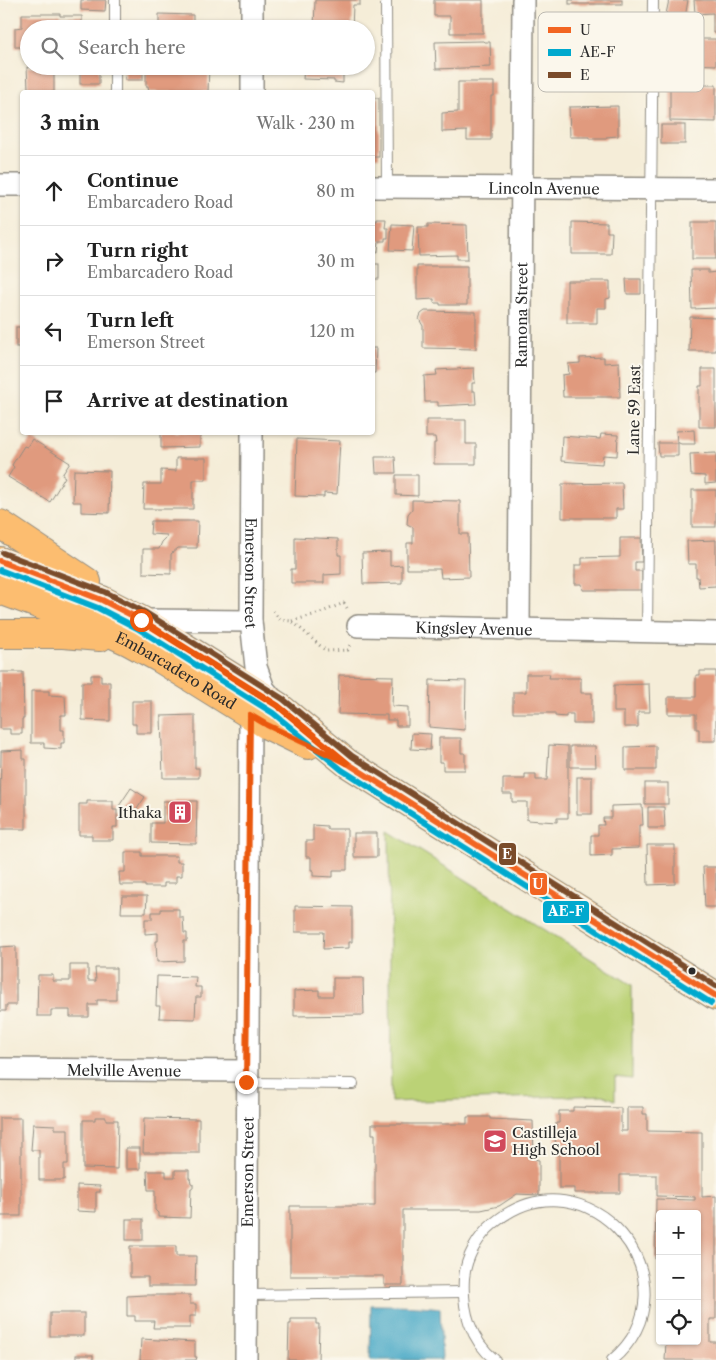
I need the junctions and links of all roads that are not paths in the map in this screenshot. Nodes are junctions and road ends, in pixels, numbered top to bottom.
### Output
1 (115, 0) edge
2 (252, 0) edge
3 (386, 0) edge
4 (523, 0) edge
5 (115, 20) edge
6 (252, 20) edge
7 (115, 75) edge
8 (252, 75) edge
9 (115, 90) edge
10 (252, 90) edge
11 (653, 92) edge
12 (0, 185) edge
13 (20, 185) edge
14 (380, 187) edge
15 (522, 188) junction
16 (652, 188) junction
17 (716, 189) edge
18 (252, 435) edge
19 (0, 524) edge
20 (0, 561) edge
21 (0, 590) edge
22 (251, 621) junction
23 (358, 626) road end
24 (135, 630) junction
25 (519, 630) junction
26 (647, 633) junction
27 (716, 633) edge
28 (0, 634) edge
29 (278, 706) junction
30 (250, 715) junction
31 (347, 763) junction
32 (716, 996) edge
33 (0, 1069) edge
34 (246, 1076) junction
35 (353, 1084) dead end
36 (463, 1292) junction
37 (246, 1294) junction
38 (246, 1360) edge
39 (495, 1360) edge
40 (612, 1360) edge

1 - 5 lane
2 - 6 street
3 - 14 lane
4 - 15 street, Ramona Street
7 - 9 lane
8 - 10 street
11 - 16 lane, Lane 59 East
12 - 13 street
14 - 15 street, Lincoln Avenue
15 - 16 street, Lincoln Avenue
15 - 25 street, Ramona Street
16 - 17 street, Lincoln Avenue
16 - 26 lane, Lane 59 East
18 - 22 street, Emerson Street
19 - 24 main road
20 - 24 main road, Embarcadero Road
21 - 24 main road, Embarcadero Road
22 - 24 street
22 - 29 street, Emerson Street
23 - 25 street, Kingsley Avenue
24 - 28 main road
24 - 29 main road, Embarcadero Road
24 - 30 main road, Embarcadero Road
25 - 26 street, Kingsley Avenue
26 - 27 street, Kingsley Avenue
29 - 31 main road, Embarcadero Road
30 - 31 main road, Embarcadero Road
30 - 34 street, Emerson Street
31 - 32 main road, Embarcadero Road
33 - 34 street, Melville Avenue
34 - 35 lane
34 - 37 street, Emerson Street
36 - 37 lane
36 - 39 lane
36 - 40 lane
37 - 38 street, Emerson Street

